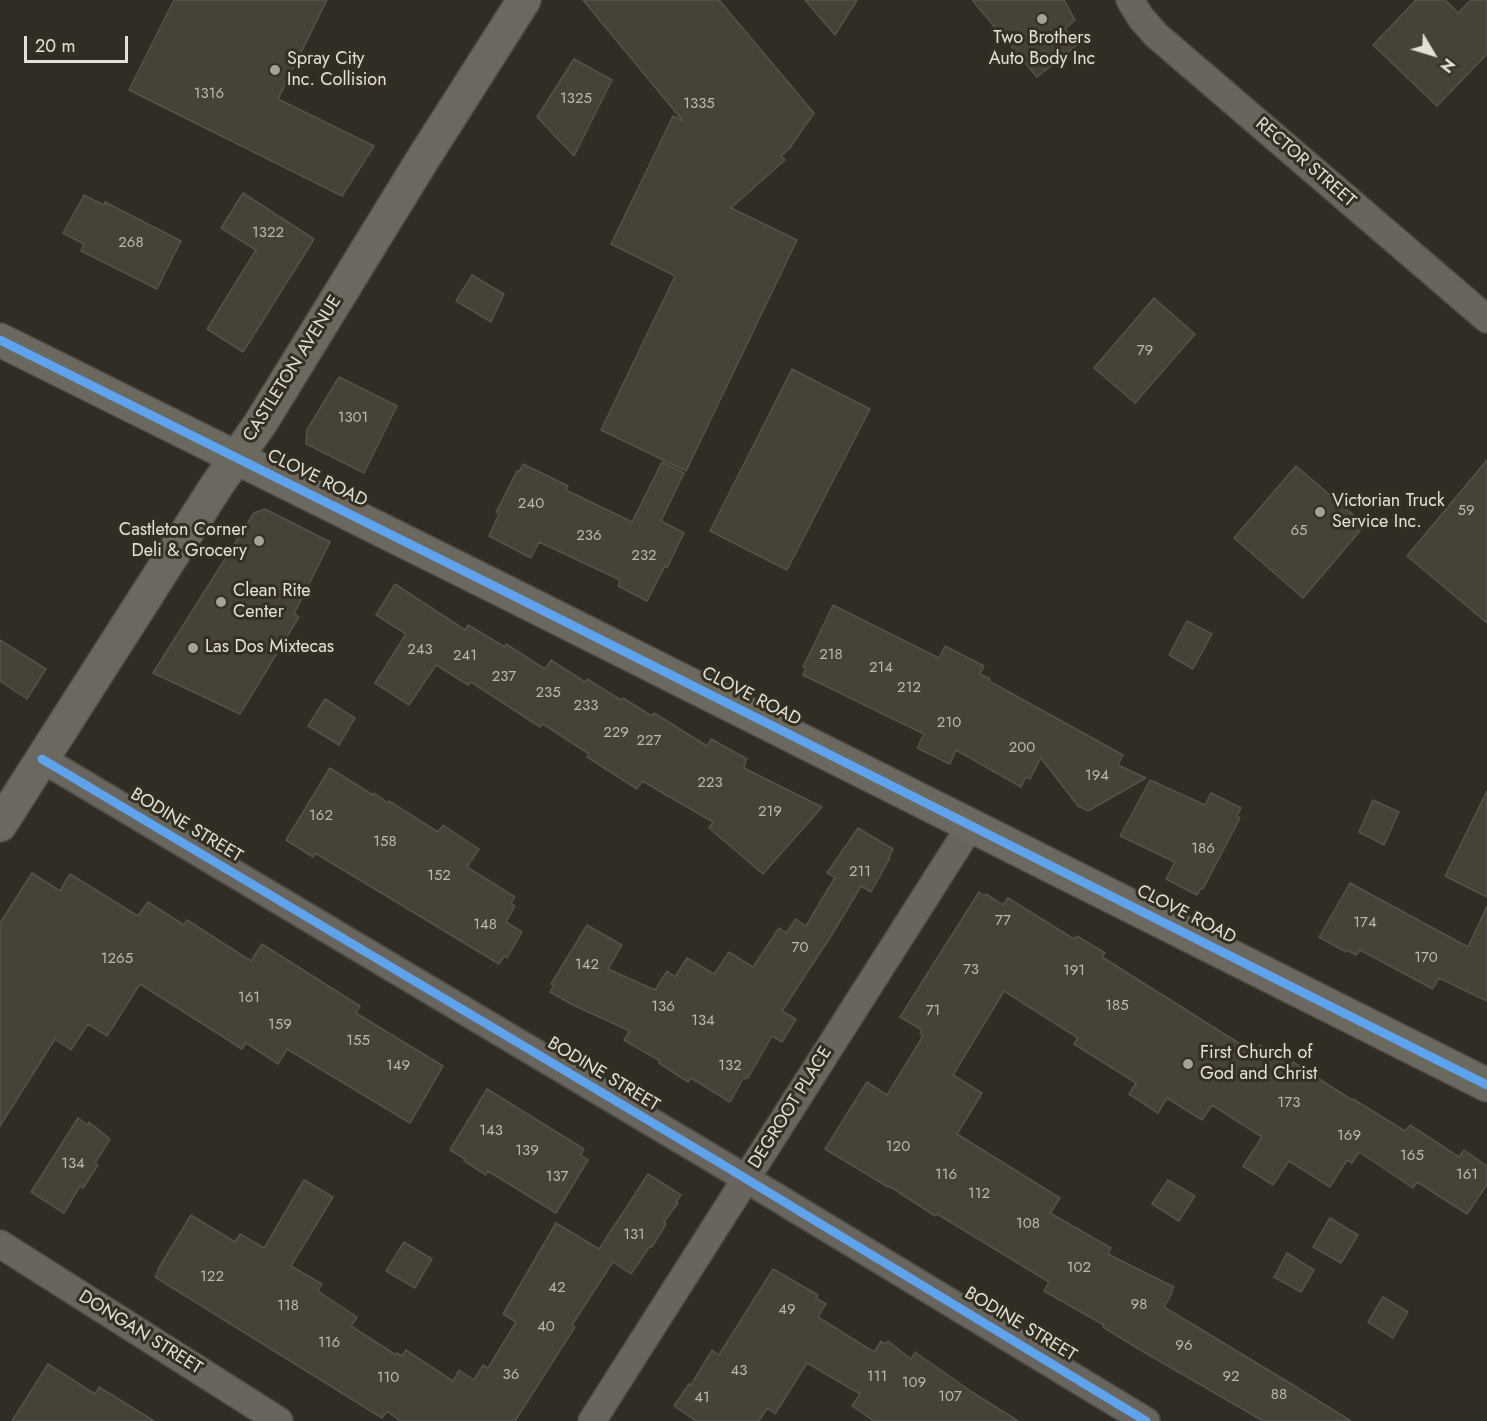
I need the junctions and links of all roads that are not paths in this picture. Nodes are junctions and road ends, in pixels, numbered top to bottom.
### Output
1 (524, 0) edge
2 (1130, 0) edge
3 (1487, 319) edge
4 (0, 340) edge
5 (236, 458) junction
6 (42, 759) junction
7 (0, 825) edge
8 (971, 825) junction
9 (1487, 1085) edge
10 (746, 1179) junction
11 (0, 1244) edge
12 (279, 1421) edge
13 (592, 1421) edge
14 (1146, 1421) edge

1 - 5 street, CASTLETON AVENUE
2 - 3 street, RECTOR STREET
4 - 5 street, CLOVE ROAD
5 - 6 street, CASTLETON AVENUE
5 - 8 street, CLOVE ROAD
6 - 7 street, CASTLETON AVENUE
6 - 10 street, BODINE STREET
8 - 9 street, CLOVE ROAD
8 - 10 street, DEGROOT PLACE
10 - 13 street, DEGROOT PLACE
10 - 14 street, BODINE STREET
11 - 12 street, DONGAN STREET

